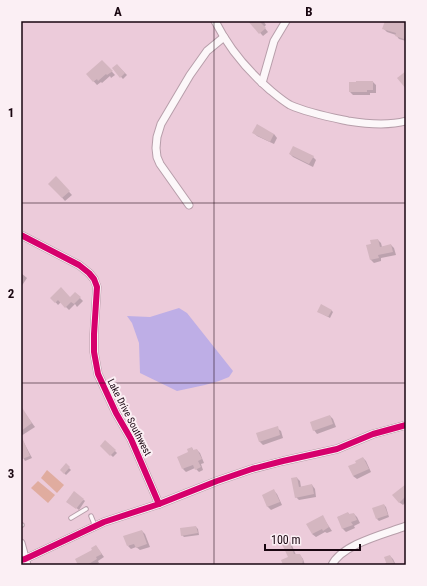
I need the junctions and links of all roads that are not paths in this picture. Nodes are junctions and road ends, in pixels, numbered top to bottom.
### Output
1 (215, 21) edge
2 (286, 21) edge
3 (224, 37) junction
4 (262, 83) junction
5 (406, 121) edge
6 (189, 205) dead end
7 (21, 235) edge
8 (406, 425) edge
9 (159, 504) junction
10 (86, 509) dead end
11 (91, 516) dead end
12 (71, 518) dead end
13 (95, 526) junction
14 (406, 526) edge
15 (21, 542) edge
16 (24, 561) edge
17 (332, 565) edge

1 - 3 street
2 - 4 street
3 - 4 street
3 - 6 street
4 - 5 street
7 - 9 street, Lake Drive Southwest
8 - 9 street
9 - 13 street
10 - 12 lane
11 - 13 lane
13 - 16 street
14 - 17 street
15 - 16 street

